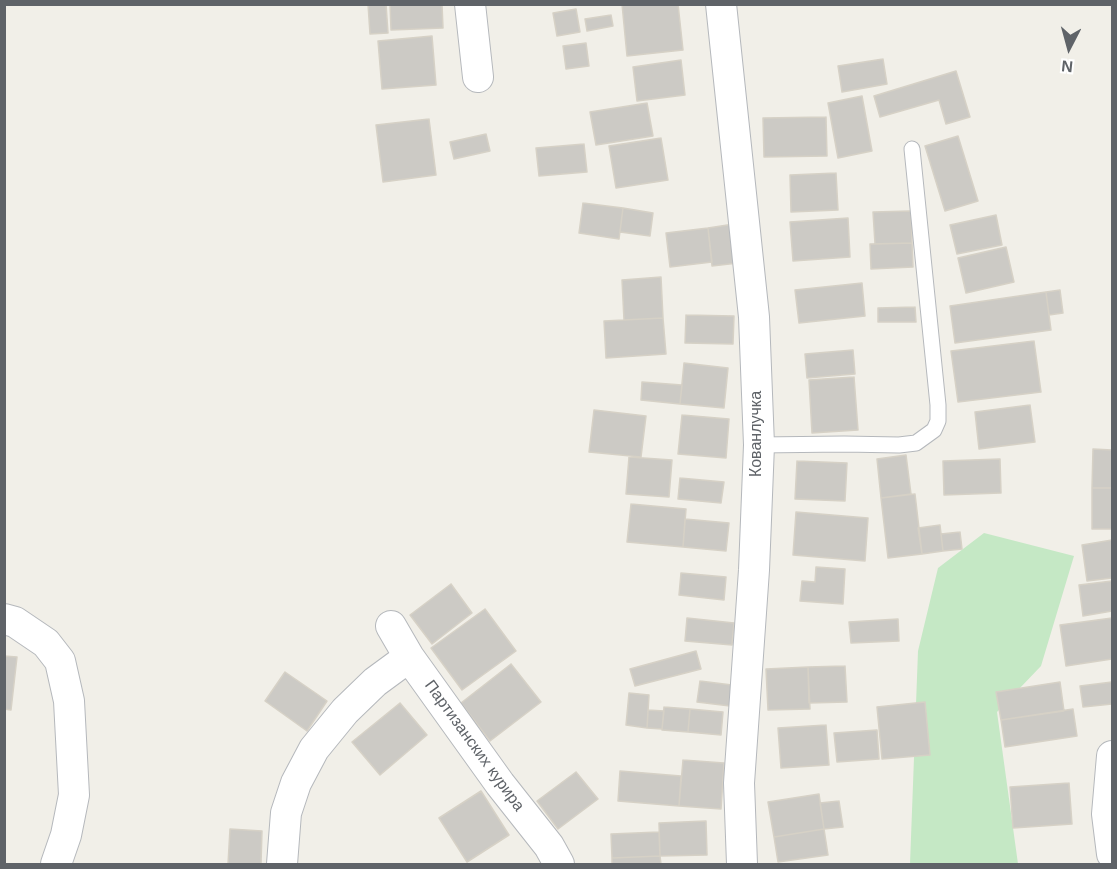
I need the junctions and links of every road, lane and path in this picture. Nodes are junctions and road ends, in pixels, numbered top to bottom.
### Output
1 (470, 4) edge
2 (721, 4) edge
3 (478, 77) dead end
4 (912, 149) dead end
5 (759, 445) junction
6 (4, 619) edge
7 (391, 626) dead end
8 (409, 657) junction
9 (1113, 756) edge
10 (1113, 854) edge
11 (56, 864) edge
12 (282, 864) edge
13 (559, 864) edge
14 (742, 864) edge

1 - 3 street
2 - 5 street, Кованлучка
4 - 5 lane
5 - 14 street, Кованлучка
6 - 11 street
7 - 8 street, Партизанских курира
8 - 12 street
8 - 13 street, Партизанских курира
9 - 10 street

